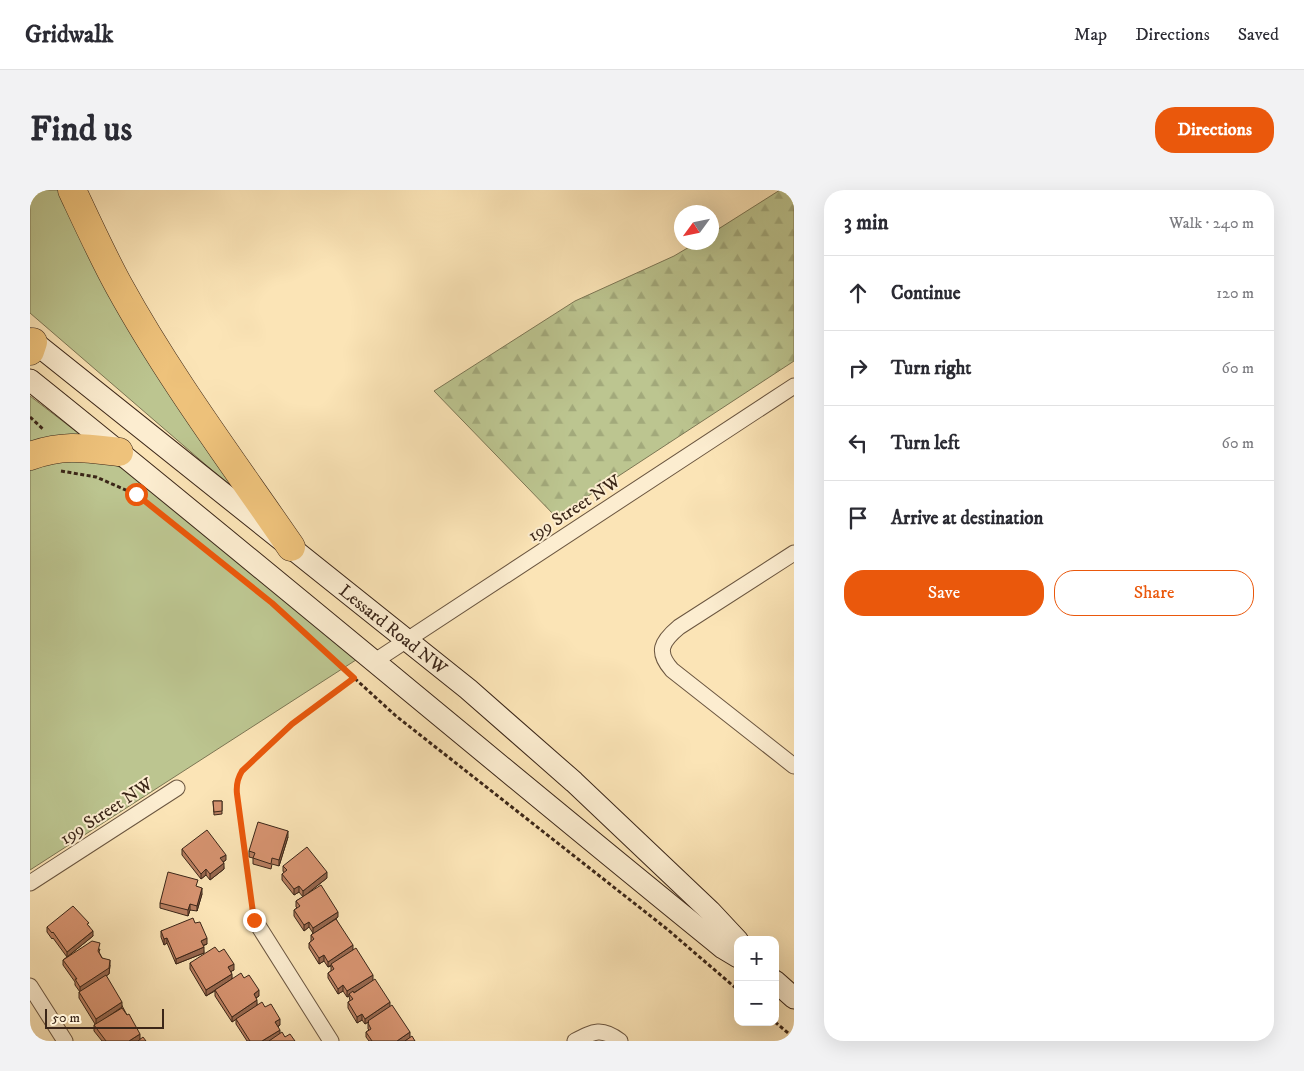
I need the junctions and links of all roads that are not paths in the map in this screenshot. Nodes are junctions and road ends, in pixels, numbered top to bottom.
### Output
1 (72, 190) edge
2 (31, 344) edge
3 (30, 380) edge
4 (794, 386) edge
5 (120, 452) junction
6 (30, 456) edge
7 (291, 547) junction
8 (794, 553) edge
9 (406, 640) junction
10 (375, 661) junction
11 (794, 766) edge
12 (177, 788) dead end
13 (30, 883) edge
14 (254, 920) road end
15 (734, 937) edge
16 (734, 955) edge
17 (779, 985) edge
18 (30, 986) edge
19 (794, 998) edge
20 (65, 1041) edge
21 (331, 1041) edge
22 (575, 1041) edge
23 (620, 1041) edge

1 - 7 highway
2 - 7 main road, Lessard Road NW
3 - 5 main road, Lessard Road NW
4 - 9 street, 199 Street NW
5 - 6 highway
5 - 10 main road, Lessard Road NW
7 - 9 main road, Lessard Road NW
8 - 11 street
9 - 10 street, 199 Street NW
9 - 15 main road, Lessard Road NW
10 - 16 main road, Lessard Road NW
12 - 13 street, 199 Street NW
14 - 21 street
17 - 19 main road
18 - 20 street
22 - 23 street

